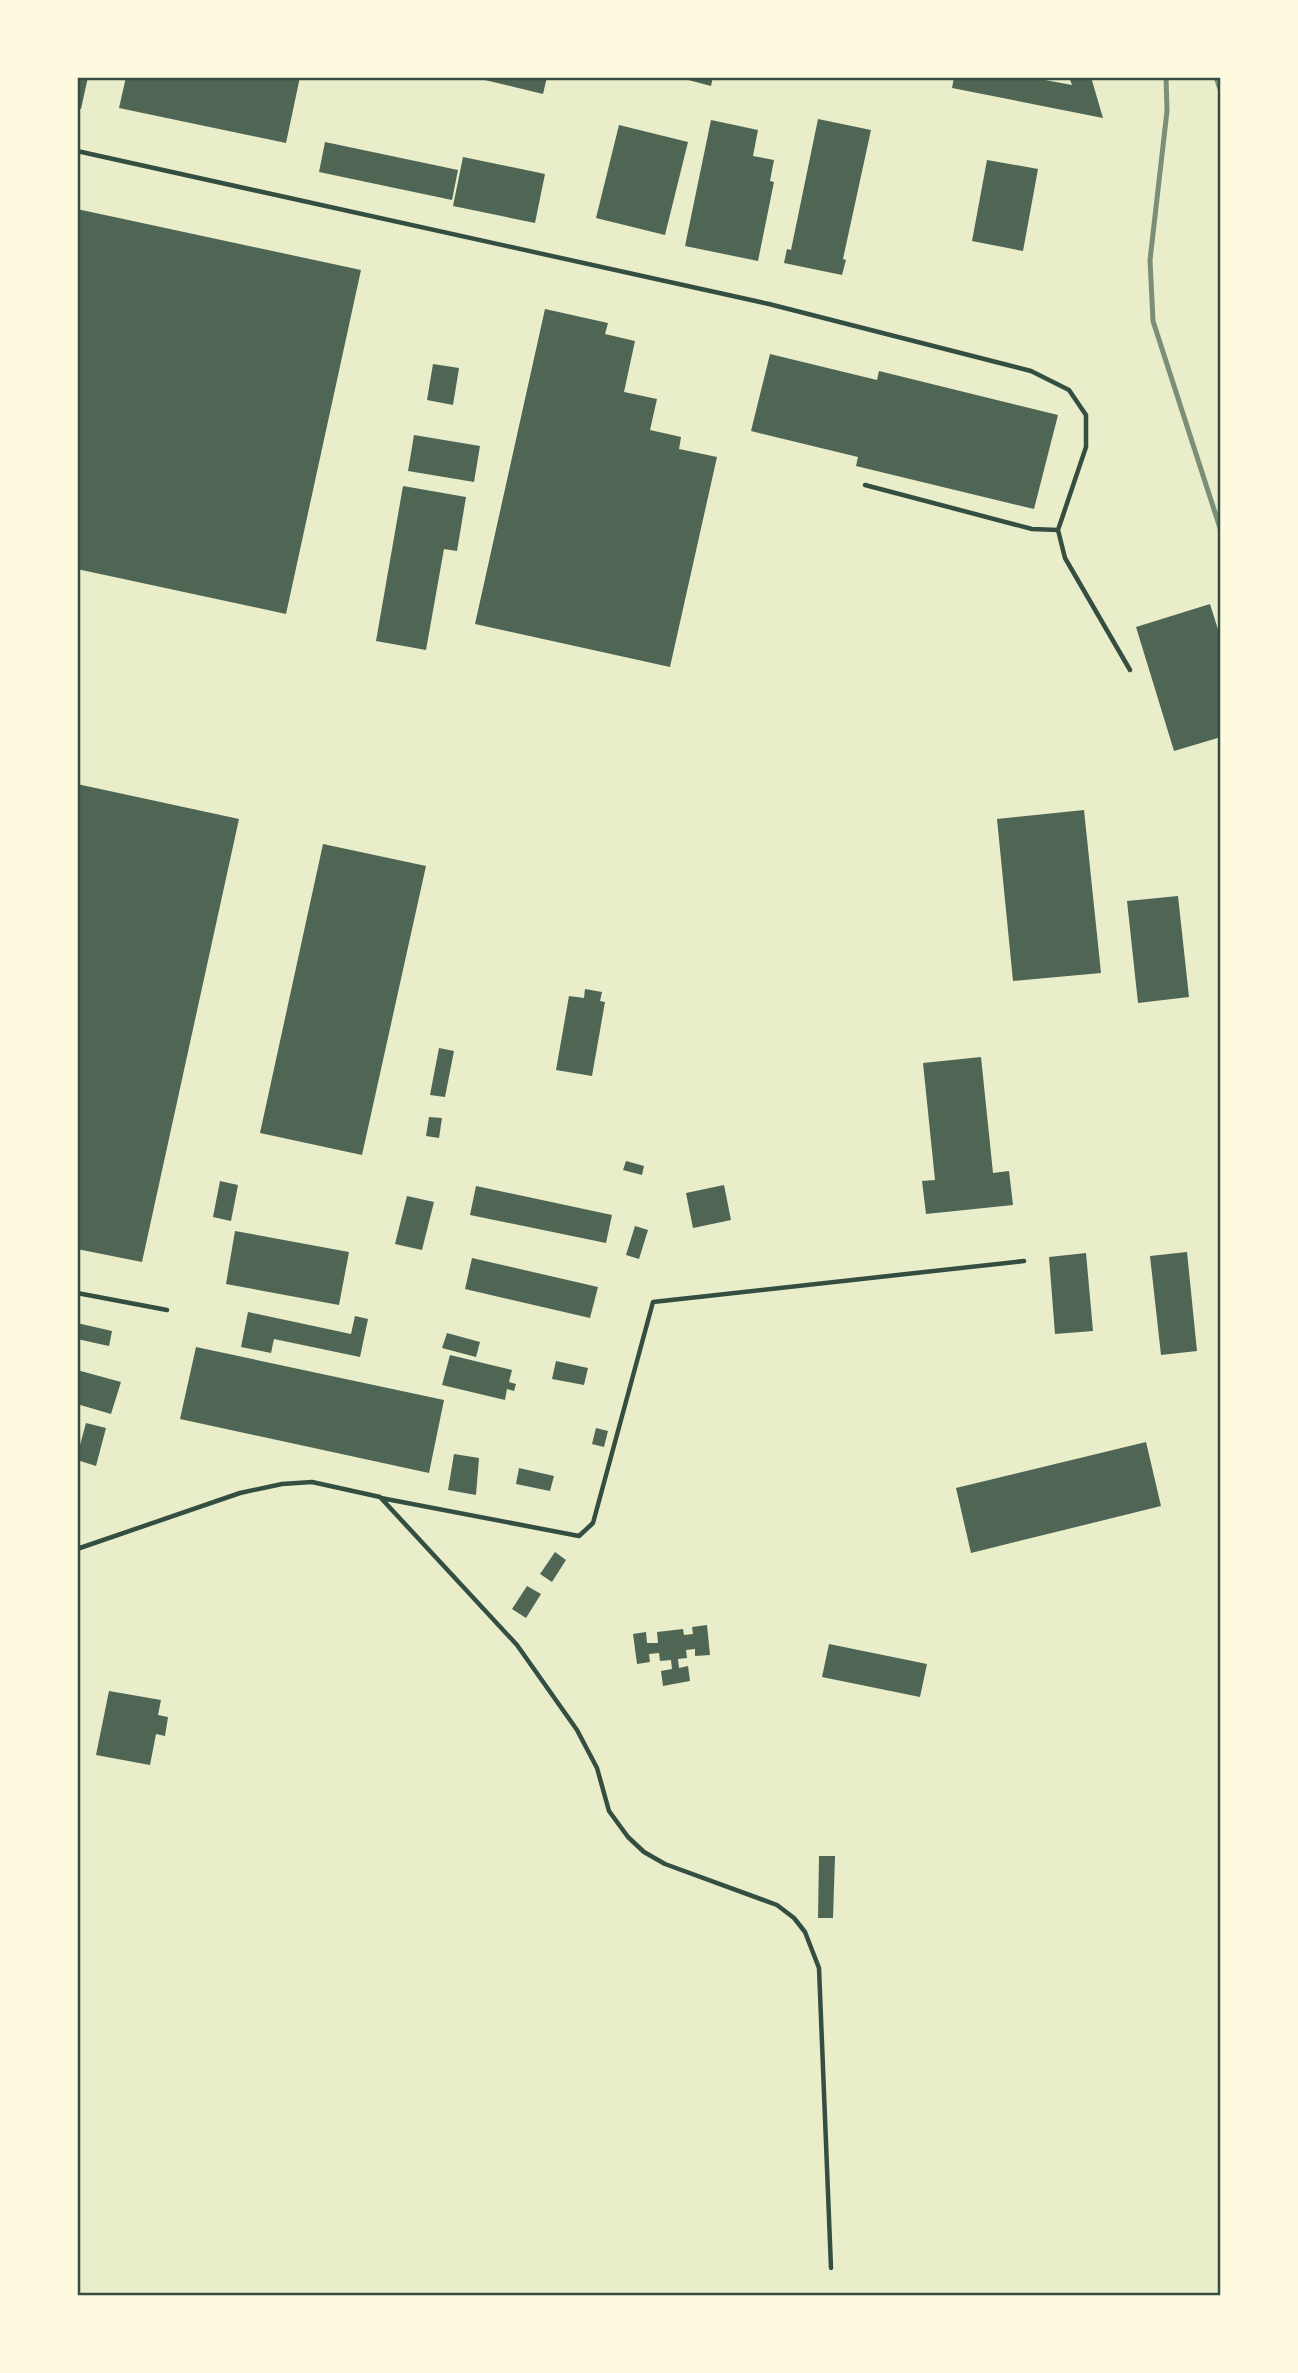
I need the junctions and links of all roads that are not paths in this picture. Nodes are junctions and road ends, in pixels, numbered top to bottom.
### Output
1 (77, 152) edge
2 (865, 485) dead end
3 (1058, 530) junction
4 (1130, 670) dead end
5 (1024, 1261) dead end
6 (77, 1293) edge
7 (167, 1310) dead end
8 (380, 1497) junction
9 (77, 1549) edge
10 (831, 2268) dead end

1 - 3 lane
2 - 3 lane
3 - 4 lane
5 - 8 lane
6 - 7 lane
8 - 9 lane
8 - 10 lane

